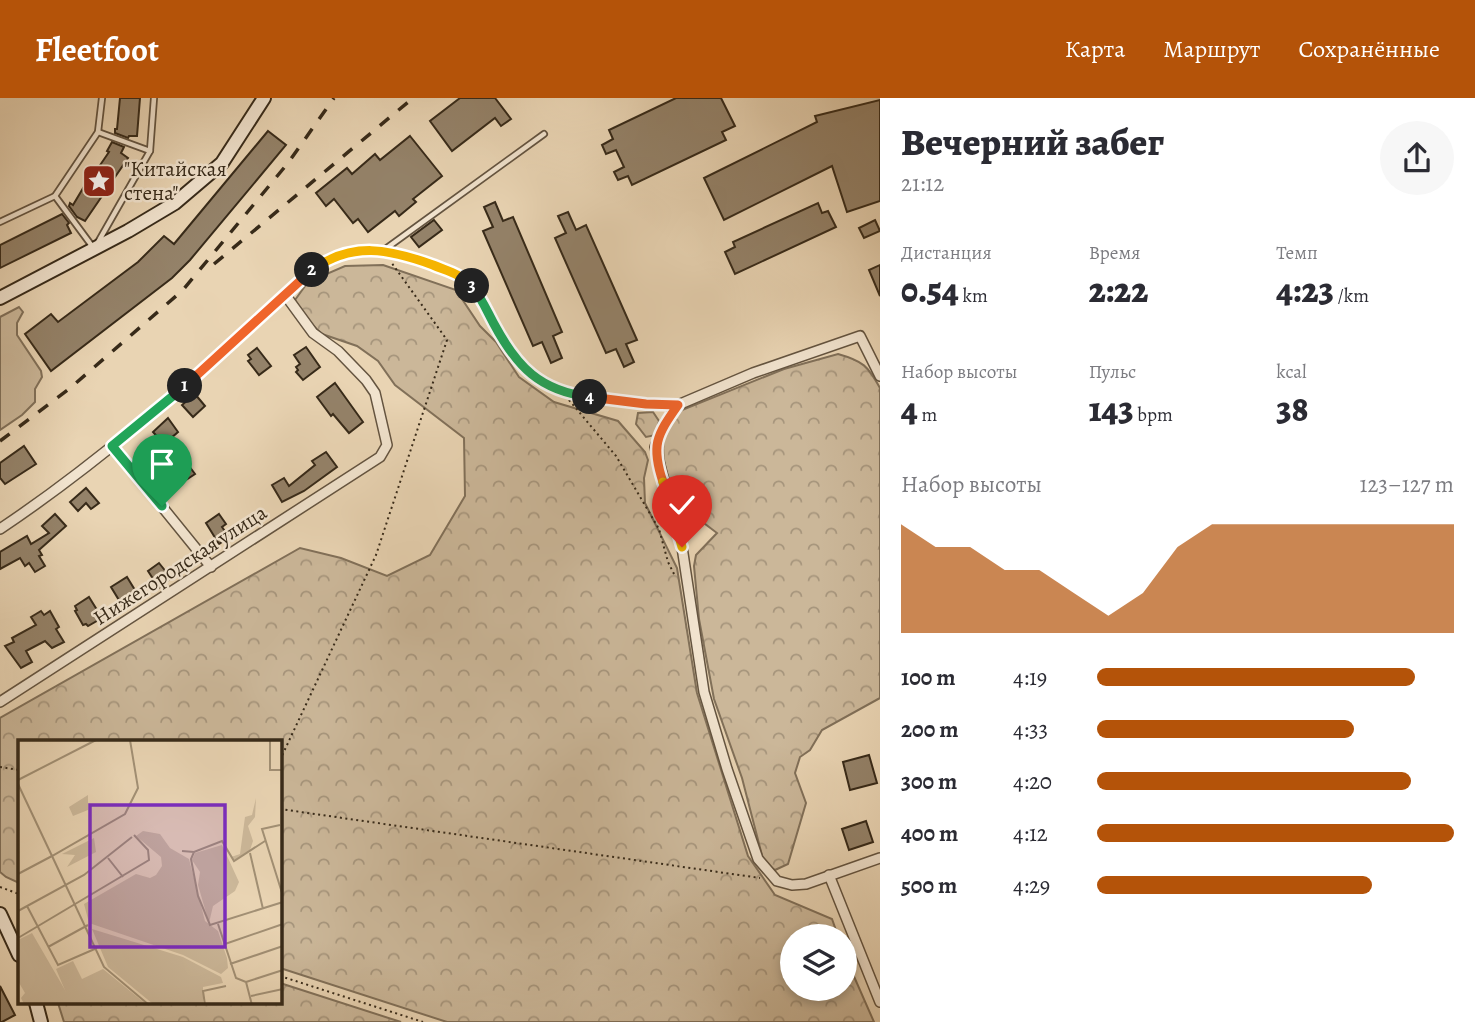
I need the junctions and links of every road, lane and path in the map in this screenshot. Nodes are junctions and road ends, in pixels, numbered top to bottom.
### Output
1 (102, 98) edge
2 (154, 98) edge
3 (264, 98) edge
4 (98, 132) junction
5 (544, 134) dead end
6 (150, 151) junction
7 (55, 196) junction
8 (0, 222) edge
9 (94, 249) junction
10 (384, 250) junction
11 (286, 296) junction
12 (0, 298) edge
13 (271, 308) joint
14 (880, 376) edge
15 (561, 391) junction
16 (598, 398) joint
17 (678, 405) junction
18 (112, 446) junction
19 (0, 529) edge
20 (211, 567) junction
21 (680, 586) dead end
22 (0, 702) edge
23 (282, 756) edge
24 (0, 767) edge
25 (18, 770) edge
26 (282, 809) edge
27 (880, 858) edge
28 (829, 875) junction
29 (777, 881) junction
30 (0, 887) edge
31 (18, 894) edge
32 (0, 914) edge
33 (18, 953) edge
34 (282, 977) edge
35 (880, 1002) edge
36 (36, 1004) edge
37 (41, 1022) edge
38 (423, 1022) edge

1 - 4 lane
2 - 6 lane
3 - 9 street
4 - 6 lane
4 - 7 lane
5 - 10 lane
6 - 9 lane
7 - 8 lane
7 - 9 lane
9 - 12 street
10 - 11 lane
10 - 15 lane
10 - 23 path
11 - 13 lane
11 - 20 street, Нижегородская улица
13 - 18 street
14 - 17 street
15 - 16 lane
15 - 21 path
16 - 17 street
17 - 29 street
18 - 19 street
18 - 20 street
20 - 22 street, Нижегородская улица
24 - 25 path
26 - 29 path
27 - 28 street
28 - 29 street
28 - 35 street
30 - 31 path
32 - 33 street
34 - 38 path
36 - 37 street

